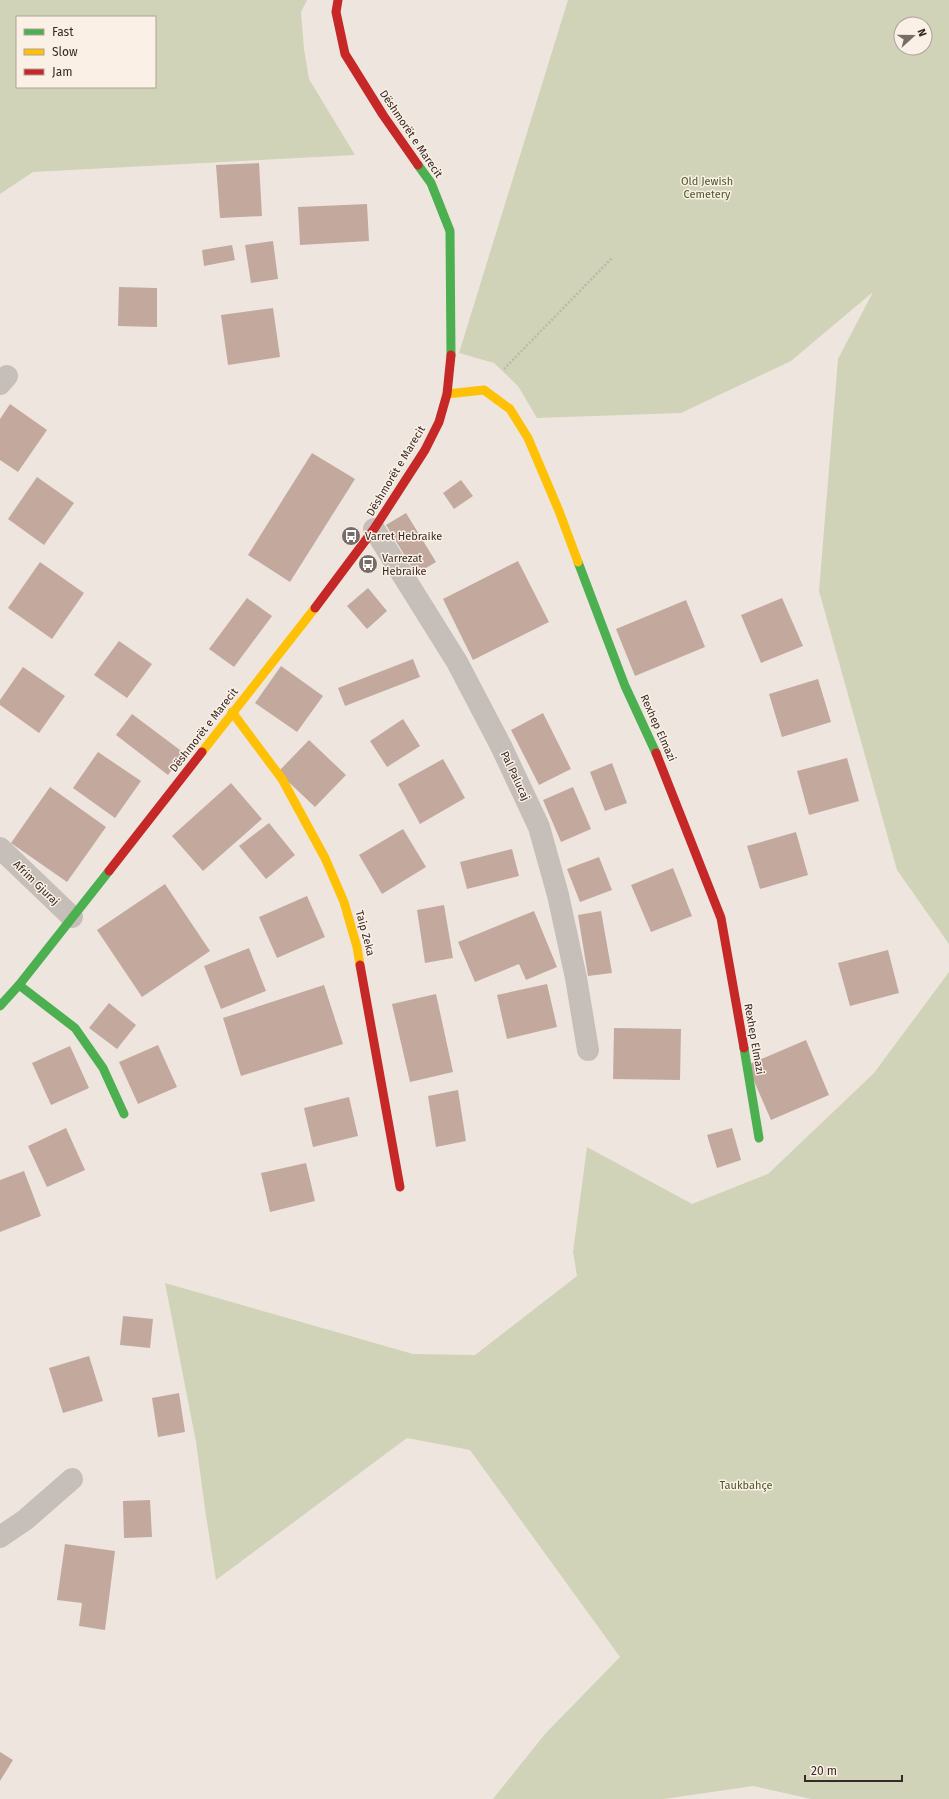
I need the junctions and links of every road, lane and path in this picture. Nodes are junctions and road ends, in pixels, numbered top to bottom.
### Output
1 (338, 0) edge
2 (612, 258) dead end
3 (484, 390) junction
4 (447, 394) junction
5 (374, 529) junction
6 (232, 712) junction
7 (0, 848) edge
8 (72, 917) junction
9 (19, 985) junction
10 (0, 1006) edge
11 (588, 1050) dead end
12 (124, 1114) dead end
13 (759, 1138) dead end
14 (400, 1187) dead end
15 (72, 1479) dead end
16 (0, 1537) edge

1 - 4 street, Dëshmorët e Marecit
2 - 3 path
3 - 4 street
3 - 13 street, Rexhep Elmazi
4 - 5 street, Dëshmorët e Marecit
5 - 6 street, Dëshmorët e Marecit
5 - 11 street, Pal Palucaj
6 - 8 street, Dëshmorët e Marecit
6 - 14 street, Taip Zeka
7 - 8 street, Afrim Gjuraj
8 - 9 street, Dëshmorët e Marecit
9 - 10 street, Dëshmorët e Marecit
9 - 12 street
15 - 16 street

